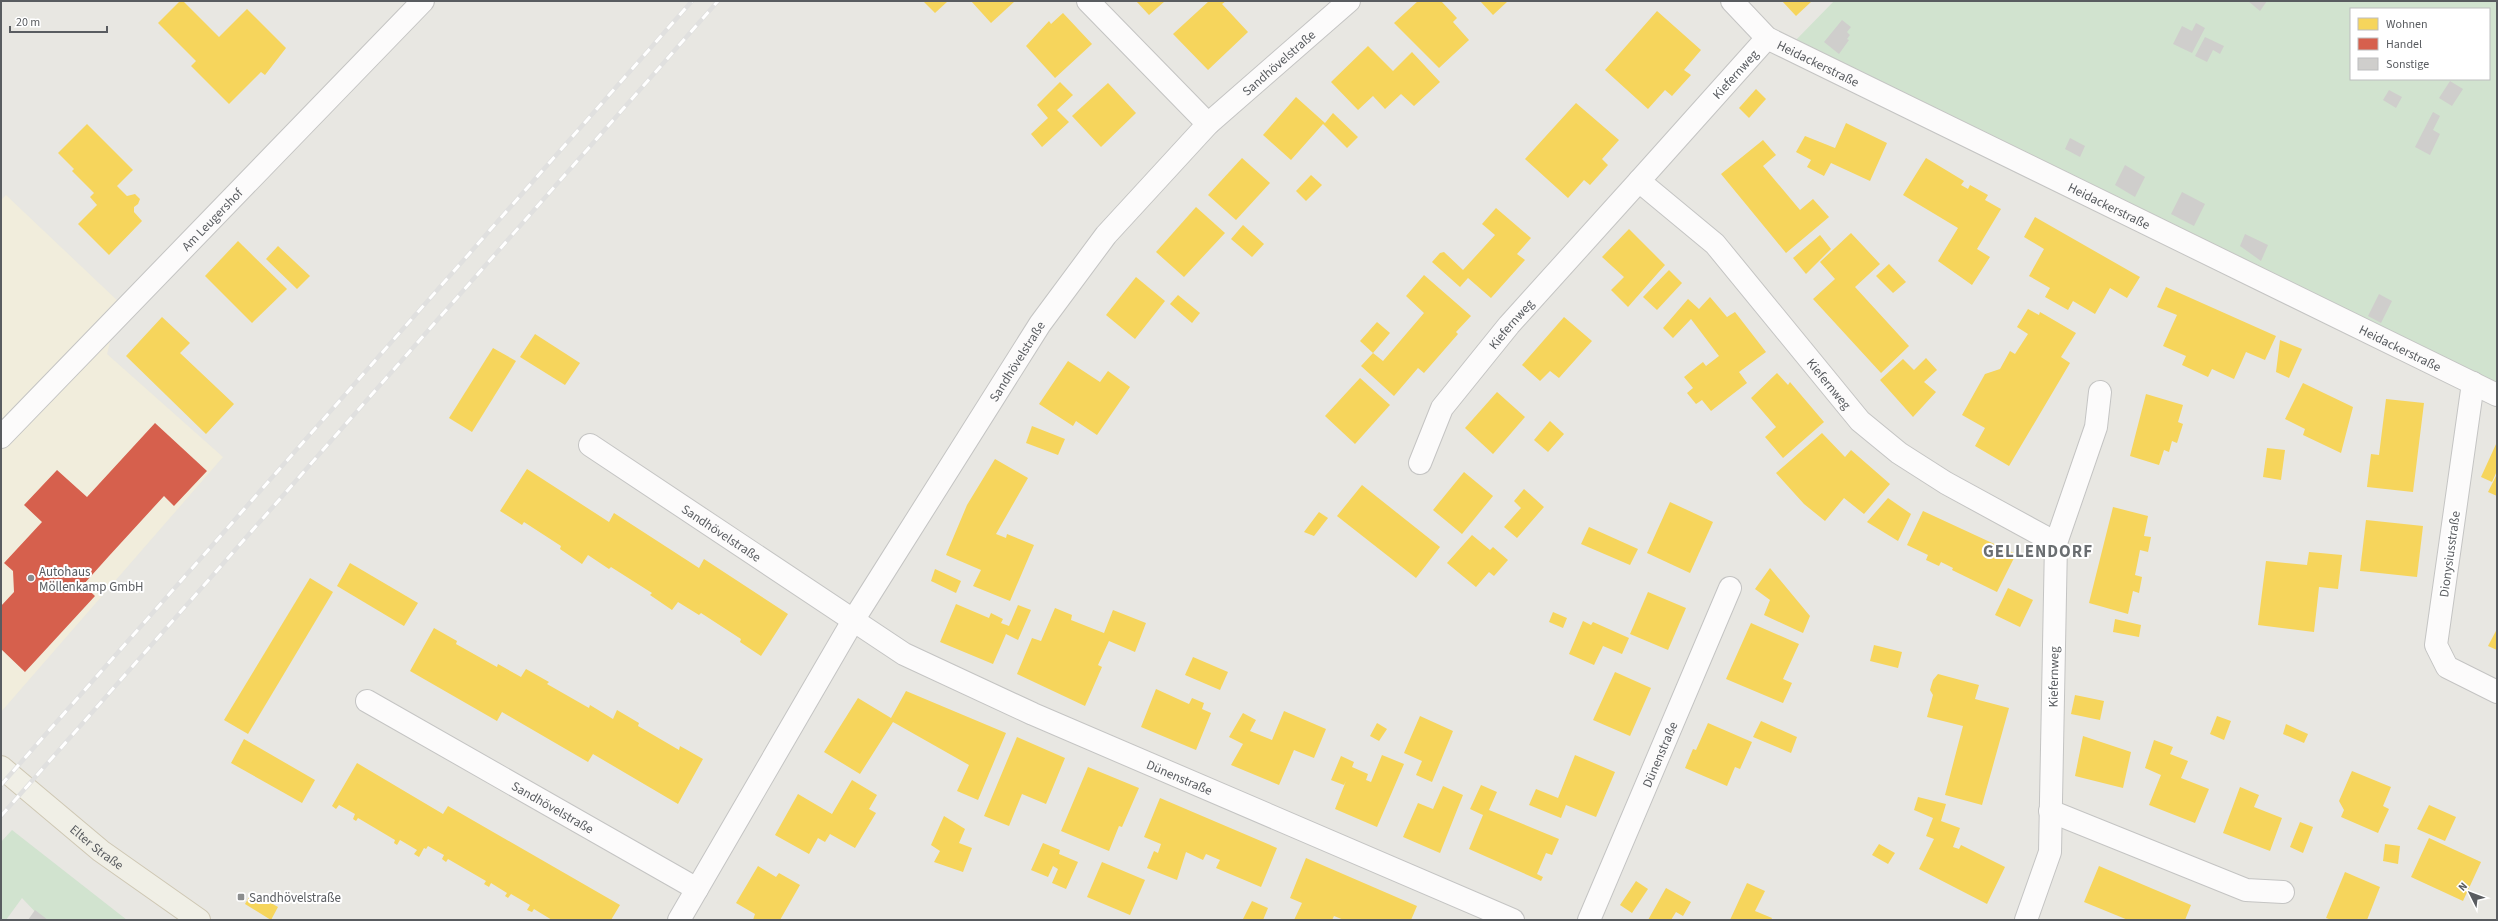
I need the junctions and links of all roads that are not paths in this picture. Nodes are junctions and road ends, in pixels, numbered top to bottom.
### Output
1 (423, 1) edge
2 (1088, 1) edge
3 (1349, 1) edge
4 (1732, 1) edge
5 (1767, 38) junction
6 (1208, 124) junction
7 (1638, 181) junction
8 (2473, 383) junction
9 (2100, 392) dead end
10 (2497, 395) edge
11 (1, 438) edge
12 (590, 445) dead end
13 (1420, 463) dead end
14 (2056, 543) junction
15 (1730, 588) dead end
16 (854, 619) junction
17 (2497, 692) edge
18 (367, 701) dead end
19 (1, 767) edge
20 (2050, 811) junction
21 (697, 889) junction
22 (2283, 892) dead end
23 (199, 920) edge
24 (679, 920) edge
25 (1513, 920) edge
26 (1589, 920) edge
27 (2026, 920) edge

1 - 11 street, Am Leugershof
2 - 6 street
3 - 6 street, Sandhövelstraße
4 - 5 street, Heidackerstraße
5 - 7 street, Kiefernweg
5 - 8 street, Heidackerstraße
6 - 16 street, Sandhövelstraße
7 - 13 street, Kiefernweg
7 - 14 street, Kiefernweg
8 - 10 street, Heidackerstraße
8 - 17 street, Dionysiusstraße
9 - 14 street, Kiefernweg
12 - 16 street, Sandhövelstraße
14 - 20 street, Kiefernweg
15 - 26 street, Dünenstraße
16 - 21 street, Sandhövelstraße
16 - 25 street, Dünenstraße
18 - 21 street, Sandhövelstraße
19 - 23 main road, Elter Straße
20 - 22 street
20 - 27 street, Kiefernweg
21 - 24 street, Sandhövelstraße

